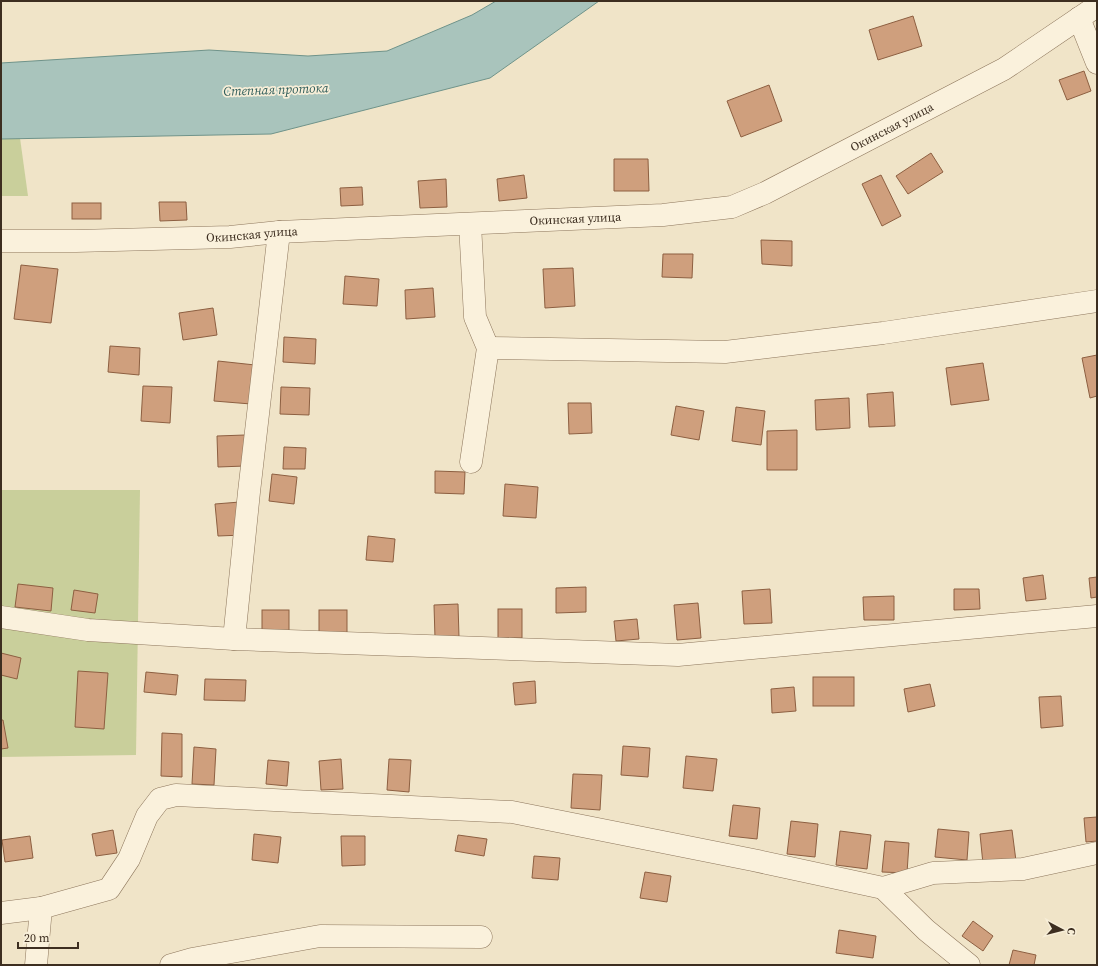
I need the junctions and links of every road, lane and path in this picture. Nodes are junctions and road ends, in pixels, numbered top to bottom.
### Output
1 (1097, 6) edge
2 (1079, 18) junction
3 (1097, 62) edge
4 (470, 224) junction
5 (279, 232) junction
6 (1, 241) edge
7 (1097, 301) edge
8 (488, 348) junction
9 (471, 462) dead end
10 (1097, 616) edge
11 (1, 617) edge
12 (234, 638) junction
13 (1097, 852) edge
14 (883, 888) junction
15 (41, 908) junction
16 (1, 913) edge
17 (481, 937) dead end
18 (36, 965) edge
19 (171, 965) edge
20 (969, 965) edge

1 - 2 street, Окинская улица
2 - 3 street
2 - 4 street, Окинская улица
4 - 5 street, Окинская улица
4 - 8 street
5 - 6 street, Окинская улица
5 - 12 street
7 - 8 street
8 - 9 street
10 - 12 street
11 - 12 street
13 - 14 street
14 - 15 street
14 - 20 street
15 - 16 street
15 - 18 street
17 - 19 street

